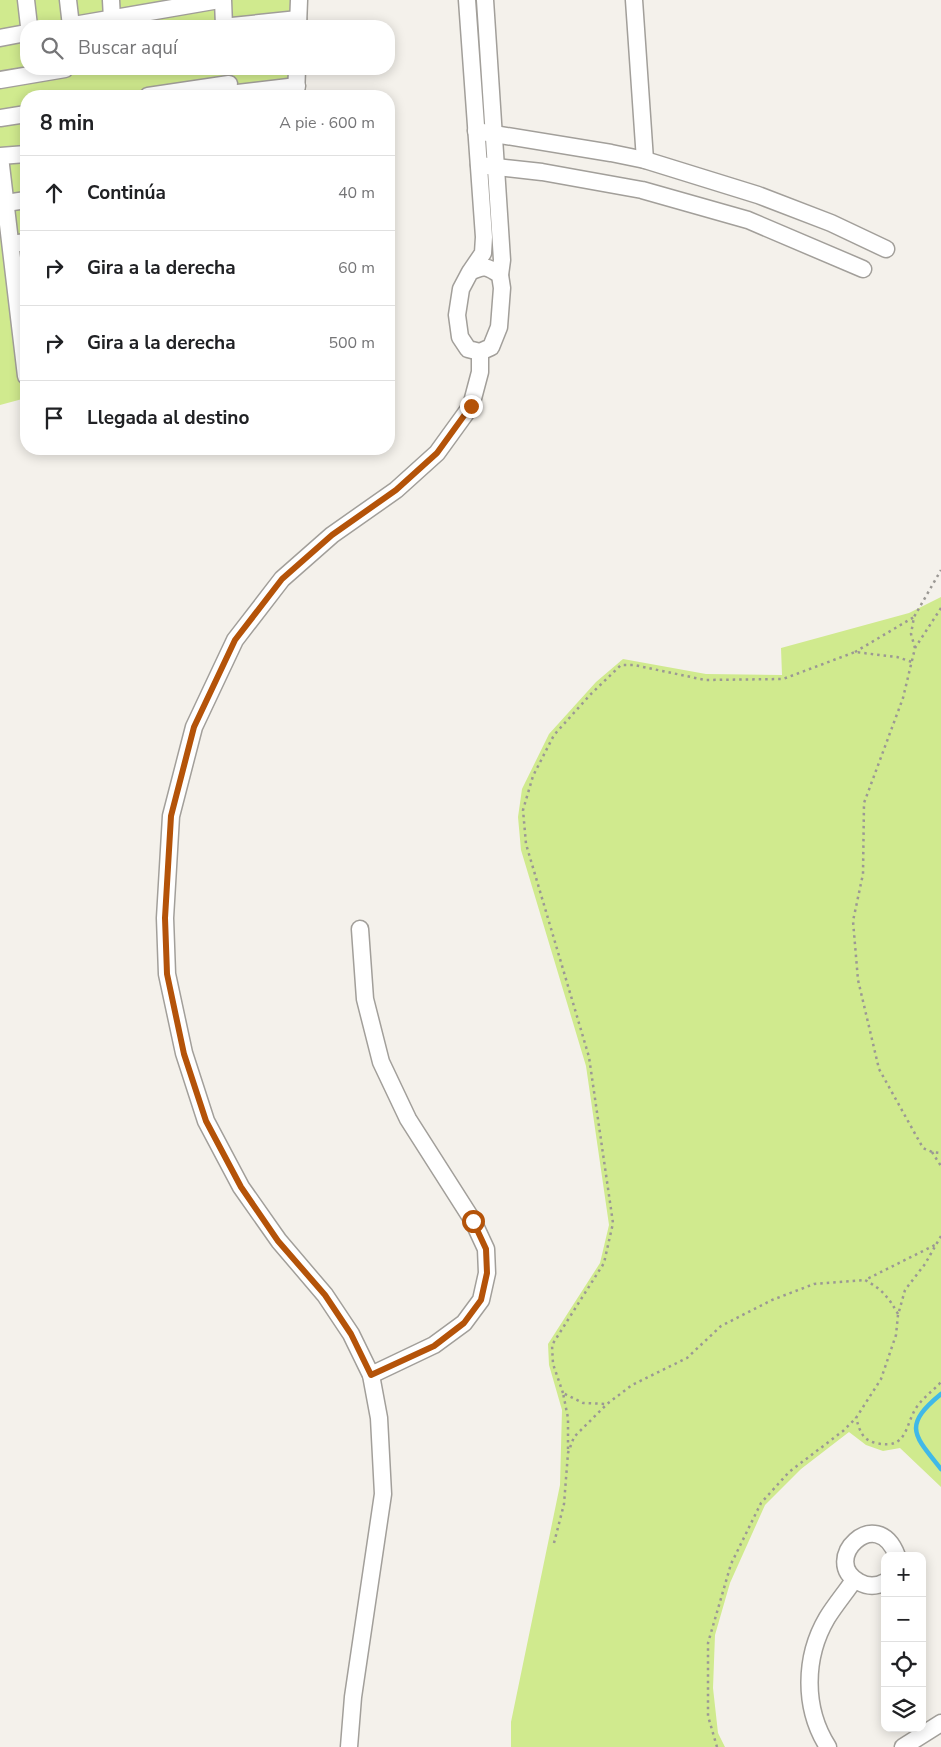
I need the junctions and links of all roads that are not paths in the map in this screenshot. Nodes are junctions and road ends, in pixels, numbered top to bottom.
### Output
1 (28, 0) edge
2 (68, 0) edge
3 (111, 0) edge
4 (221, 0) edge
5 (298, 0) edge
6 (467, 0) edge
7 (485, 0) edge
8 (634, 0) edge
9 (195, 2) edge
10 (153, 6) edge
11 (112, 18) junction
12 (29, 20) edge
13 (69, 20) edge
14 (101, 20) edge
15 (223, 20) edge
16 (298, 20) edge
17 (20, 35) edge
18 (0, 38) edge
19 (30, 75) edge
20 (297, 75) edge
21 (0, 80) edge
22 (229, 86) edge
23 (197, 90) edge
24 (283, 90) edge
25 (296, 90) edge
26 (20, 115) edge
27 (0, 118) edge
28 (476, 131) junction
29 (494, 134) junction
30 (20, 154) edge
31 (0, 156) edge
32 (645, 160) junction
33 (479, 165) junction
34 (496, 166) junction
35 (758, 195) junction
36 (20, 201) edge
37 (6, 203) junction
38 (748, 220) junction
39 (18, 243) edge
40 (886, 249) dead end
41 (863, 269) dead end
42 (20, 272) edge
43 (470, 272) junction
44 (500, 276) junction
45 (480, 352) junction
46 (360, 929) dead end
47 (371, 1375) junction
48 (896, 1552) edge
49 (854, 1580) junction
50 (881, 1584) edge
51 (941, 1724) edge
52 (349, 1747) edge
53 (828, 1747) edge
54 (903, 1747) edge

1 - 12 street
2 - 13 street
3 - 11 street
4 - 9 street
4 - 15 street
5 - 16 street
6 - 28 street
7 - 29 street
8 - 32 street
9 - 10 street
10 - 11 street
11 - 14 street
17 - 18 street
19 - 21 street
20 - 25 street
22 - 23 street
22 - 24 street
26 - 27 street
28 - 29 street
28 - 33 street
29 - 32 street
29 - 34 street
30 - 31 street
31 - 37 street
32 - 35 street
33 - 34 street
33 - 43 street
34 - 38 street
34 - 44 street
35 - 38 street
35 - 40 street
36 - 37 street
37 - 39 street
38 - 41 street
39 - 42 street
43 - 44 street
43 - 45 street
44 - 45 street
45 - 47 street
46 - 47 street
47 - 52 street
48 - 49 street
49 - 50 street
49 - 53 street
51 - 54 street

